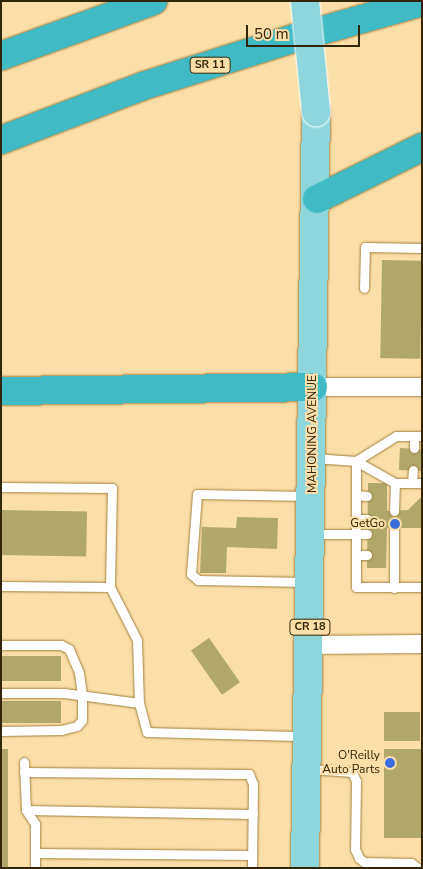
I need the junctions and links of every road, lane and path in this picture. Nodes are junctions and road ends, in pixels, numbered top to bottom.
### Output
1 (153, 1) edge
2 (305, 1) edge
3 (422, 2) edge
4 (1, 56) edge
5 (1, 140) edge
6 (422, 147) edge
7 (317, 199) junction
8 (422, 248) edge
9 (364, 288) dead end
10 (313, 387) junction
11 (422, 387) edge
12 (1, 391) edge
13 (418, 436) edge
14 (414, 448) dead end
15 (313, 458) junction
16 (356, 461) junction
17 (413, 470) dead end
18 (395, 483) junction
19 (412, 483) junction
20 (422, 483) edge
21 (1, 487) edge
22 (356, 495) junction
23 (312, 496) junction
24 (368, 496) dead end
25 (394, 510) dead end
26 (356, 519) junction
27 (367, 519) dead end
28 (392, 532) dead end
29 (312, 534) junction
30 (356, 534) junction
31 (367, 534) dead end
32 (356, 555) junction
33 (367, 555) dead end
34 (311, 582) junction
35 (1, 586) edge
36 (110, 587) junction
37 (422, 587) edge
38 (394, 588) junction
39 (422, 644) edge
40 (1, 645) edge
41 (309, 645) junction
42 (1, 693) edge
43 (82, 695) junction
44 (139, 704) junction
45 (1, 731) edge
46 (308, 736) junction
47 (24, 762) dead end
48 (307, 768) junction
49 (24, 772) junction
50 (26, 810) junction
51 (252, 814) junction
52 (35, 853) junction
53 (252, 855) junction
54 (35, 868) edge
55 (252, 868) edge
56 (305, 868) edge
57 (418, 868) edge

1 - 4 highway
2 - 7 main road, MAHONING AVENUE / CR 18, bridge
3 - 5 highway, SR 11
6 - 7 highway
7 - 10 main road, MAHONING AVENUE / CR 18
8 - 9 lane
10 - 11 street
10 - 12 highway
10 - 15 main road, MAHONING AVENUE / CR 18
13 - 14 lane
13 - 16 lane
15 - 16 lane
15 - 23 main road, MAHONING AVENUE / CR 18
16 - 18 lane
16 - 22 lane
17 - 19 lane
18 - 19 lane
18 - 25 lane
19 - 20 lane
21 - 36 lane
22 - 24 lane
22 - 26 lane
23 - 29 main road, MAHONING AVENUE / CR 18
23 - 34 lane
26 - 27 lane
26 - 30 lane
28 - 38 lane
29 - 30 lane
29 - 34 main road, MAHONING AVENUE / CR 18
30 - 31 lane
30 - 32 lane
32 - 33 lane
32 - 38 lane
34 - 41 main road, MAHONING AVENUE / CR 18
35 - 36 lane
36 - 44 lane
37 - 38 lane
39 - 41 street
40 - 43 lane
41 - 46 main road, MAHONING AVENUE / CR 18
42 - 43 lane
43 - 44 lane
43 - 45 lane
44 - 46 lane
46 - 48 main road, MAHONING AVENUE / CR 18
47 - 49 lane
48 - 56 main road, MAHONING AVENUE / CR 18
48 - 57 lane
49 - 50 lane
49 - 51 lane
50 - 51 lane
50 - 52 lane
51 - 53 lane
52 - 53 lane
52 - 54 lane
53 - 55 lane

